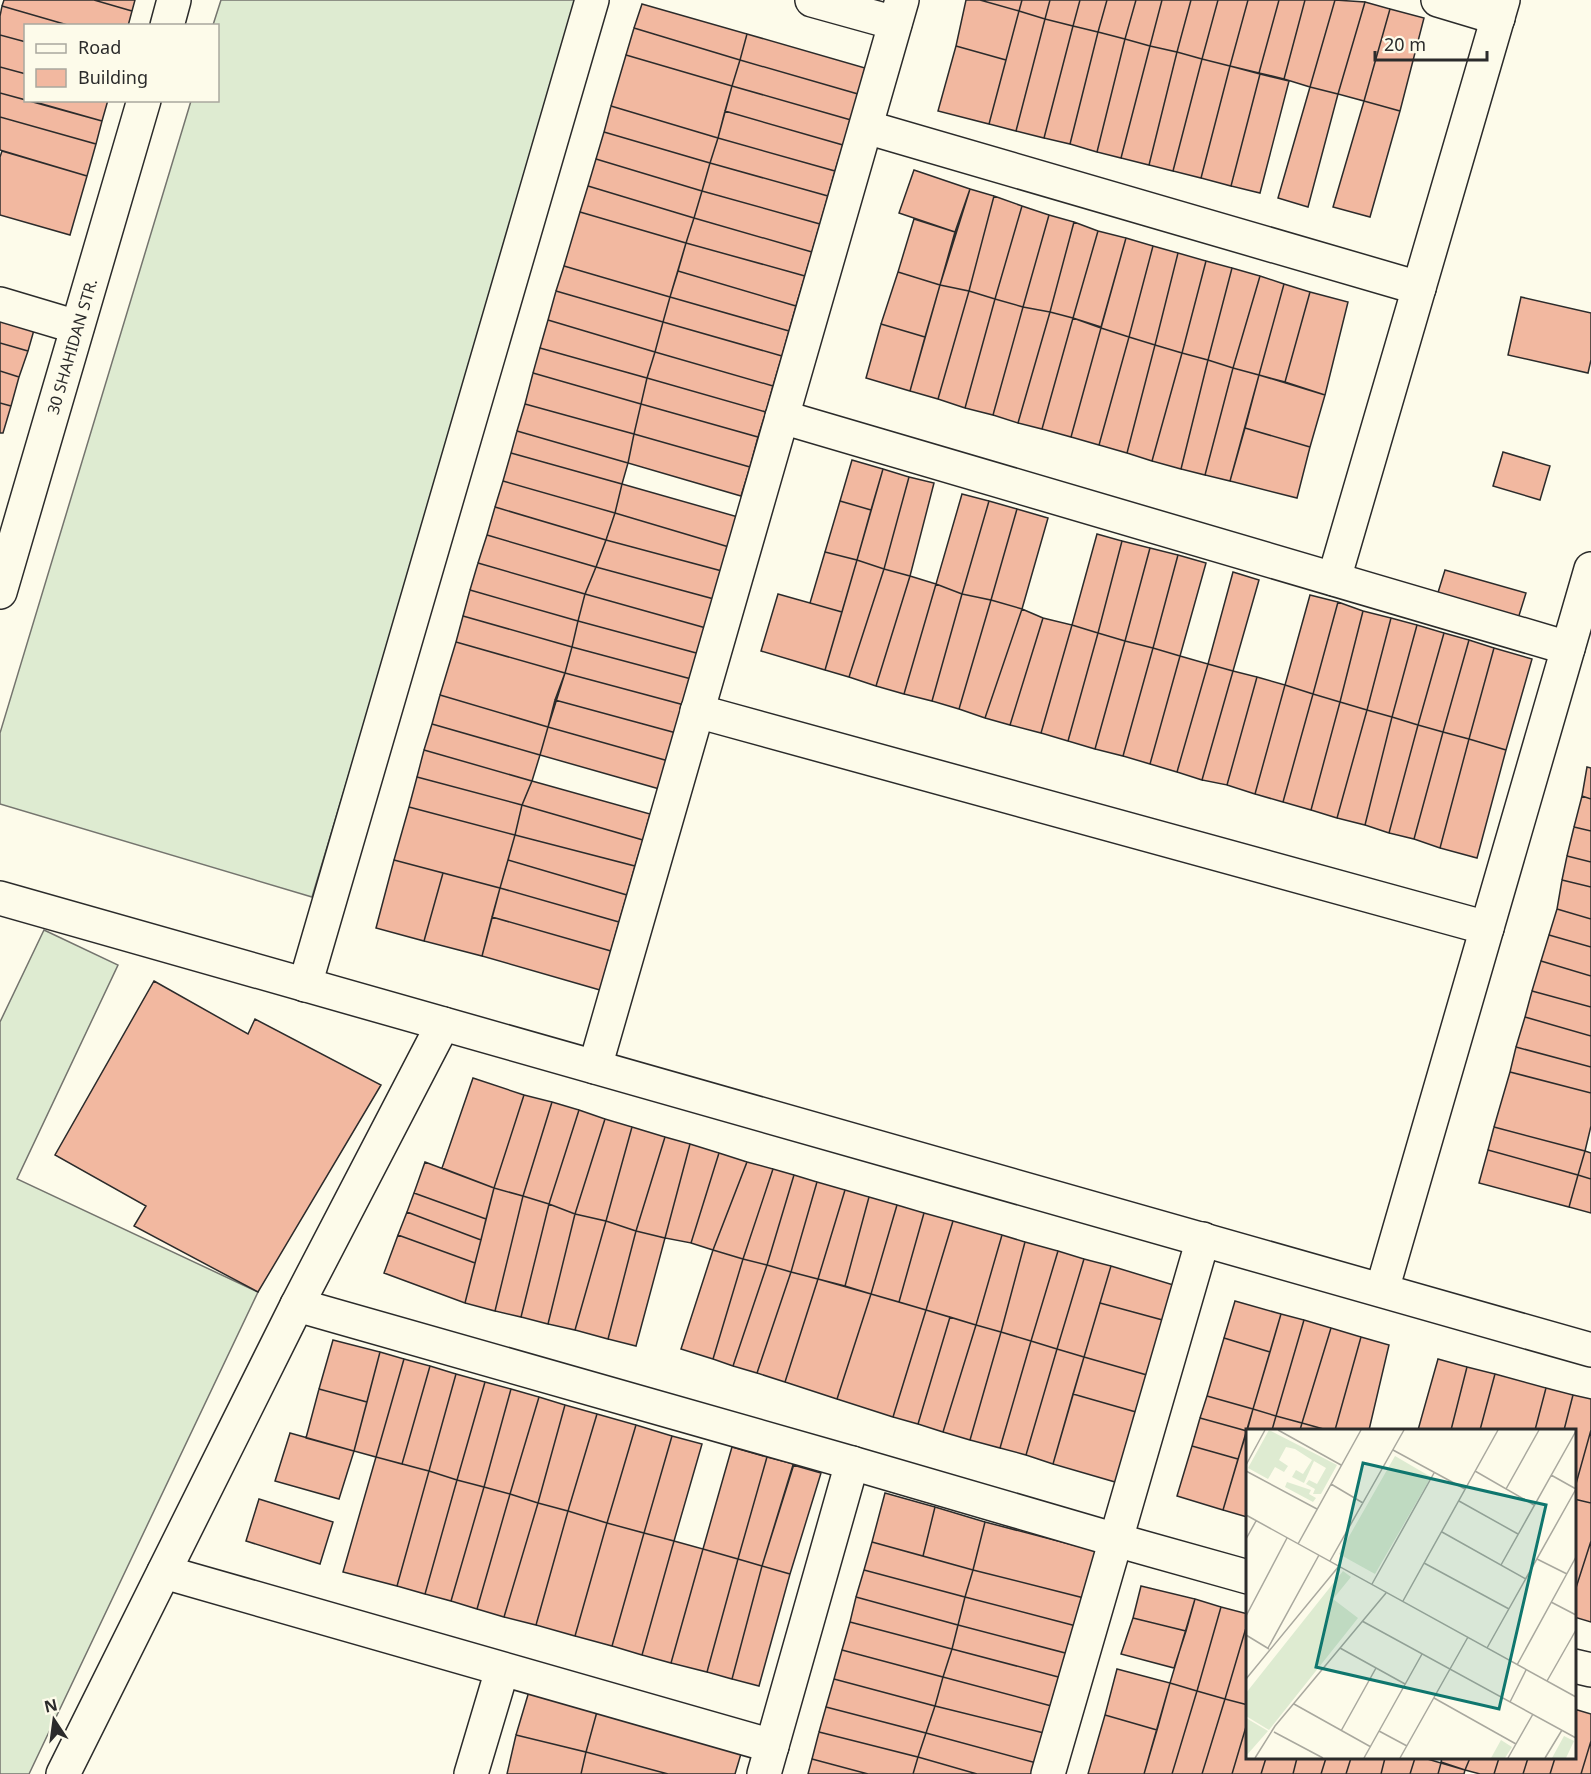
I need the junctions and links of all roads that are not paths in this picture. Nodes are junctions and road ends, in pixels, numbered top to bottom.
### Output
1 (174, 0) edge
2 (592, 0) edge
3 (812, 0) edge
4 (1438, 0) edge
5 (1500, 9) edge
6 (899, 11) edge
7 (168, 24) edge
8 (143, 102) edge
9 (866, 127) junction
10 (1419, 288) junction
11 (0, 304) edge
12 (76, 327) junction
13 (782, 417) junction
14 (1591, 569) edge
15 (1334, 579) junction
16 (0, 592) edge
17 (1568, 648) junction
18 (697, 711) junction
19 (1, 901) edge
20 (1486, 928) junction
21 (305, 985) junction
22 (443, 1024) junction
23 (595, 1067) junction
24 (1203, 1239) junction
25 (1382, 1290) junction
26 (297, 1305) junction
27 (1591, 1350) edge
28 (852, 1463) junction
29 (1116, 1540) junction
30 (164, 1572) junction
31 (1246, 1575) edge
32 (1576, 1666) edge
33 (502, 1670) junction
34 (1591, 1670) edge
35 (768, 1760) edge
36 (63, 1774) edge
37 (471, 1774) edge
38 (1048, 1774) edge

1 - 7 street
2 - 21 street
3 - 6 street
4 - 5 street
5 - 10 street
6 - 9 street
8 - 12 street, 30 SHAHIDAN STR.
9 - 10 street
9 - 13 street
10 - 15 street
11 - 12 street
12 - 16 street, 30 SHAHIDAN STR.
13 - 15 street
13 - 18 street
14 - 17 street
15 - 17 street
17 - 20 street
18 - 20 street
18 - 23 street
19 - 21 street
20 - 25 street
21 - 22 street
22 - 23 street
22 - 26 street
23 - 24 street
24 - 25 street
24 - 29 street
25 - 27 street
26 - 28 street
26 - 30 street
28 - 29 street
28 - 35 street
29 - 31 street
29 - 38 street
30 - 33 street
30 - 36 street
32 - 34 street
33 - 35 street
33 - 37 street

